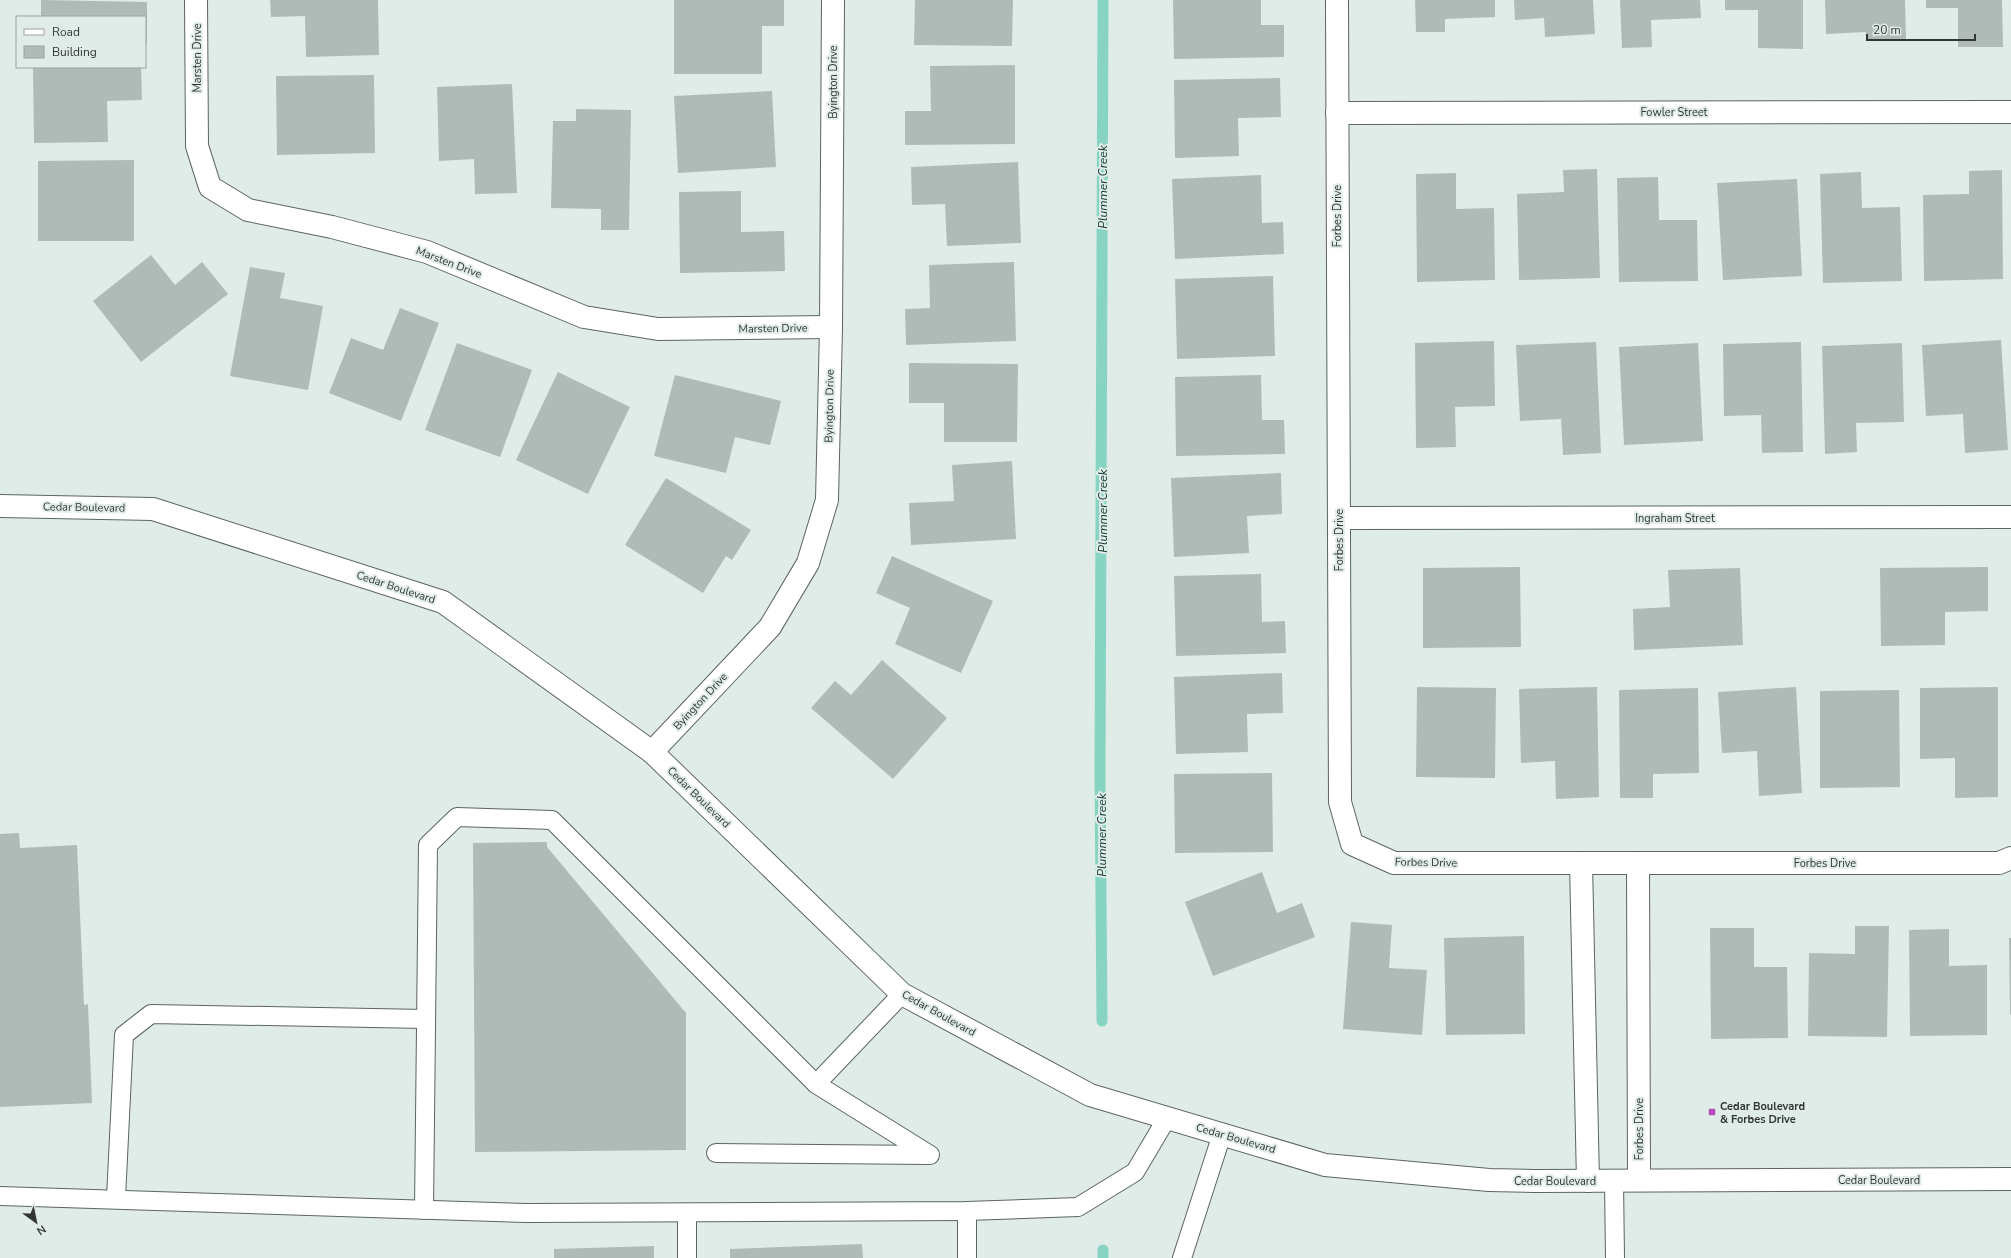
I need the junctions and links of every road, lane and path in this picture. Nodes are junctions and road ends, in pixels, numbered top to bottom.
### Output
1 (196, 0) edge
2 (834, 0) edge
3 (1337, 0) edge
4 (2011, 112) edge
5 (1337, 113) junction
6 (831, 327) junction
7 (0, 506) edge
8 (2011, 517) edge
9 (1339, 518) junction
10 (652, 752) junction
11 (2011, 858) edge
12 (1581, 862) junction
13 (1638, 863) junction
14 (902, 994) junction
15 (426, 1019) junction
16 (816, 1084) junction
17 (1167, 1118) junction
18 (1222, 1134) junction
19 (716, 1153) dead end
20 (2011, 1179) edge
21 (1639, 1180) junction
22 (1588, 1181) junction
23 (1614, 1181) junction
24 (0, 1196) edge
25 (116, 1198) junction
26 (424, 1210) junction
27 (967, 1211) junction
28 (688, 1212) junction
29 (687, 1258) edge
30 (967, 1258) edge
31 (1182, 1258) edge
32 (1614, 1258) edge

1 - 6 street, Marsten Drive
2 - 6 street, Byington Drive
3 - 5 street, Forbes Drive
4 - 5 street, Fowler Street
5 - 9 street, Forbes Drive
6 - 10 street, Byington Drive
7 - 10 street, Cedar Boulevard
8 - 9 street, Ingraham Street
9 - 12 street, Forbes Drive
10 - 14 street, Cedar Boulevard
11 - 13 street, Forbes Drive
12 - 13 street, Forbes Drive
12 - 22 street
13 - 21 street, Forbes Drive
14 - 16 lane
14 - 17 street, Cedar Boulevard
15 - 16 lane
15 - 25 lane
15 - 26 lane
16 - 19 lane
17 - 18 street, Cedar Boulevard
17 - 27 lane
18 - 22 street, Cedar Boulevard
18 - 31 lane
20 - 21 street, Cedar Boulevard
21 - 23 street, Cedar Boulevard
22 - 23 street, Cedar Boulevard
23 - 32 lane
24 - 25 lane
25 - 26 lane
26 - 28 lane
27 - 28 lane
27 - 30 lane
28 - 29 lane

